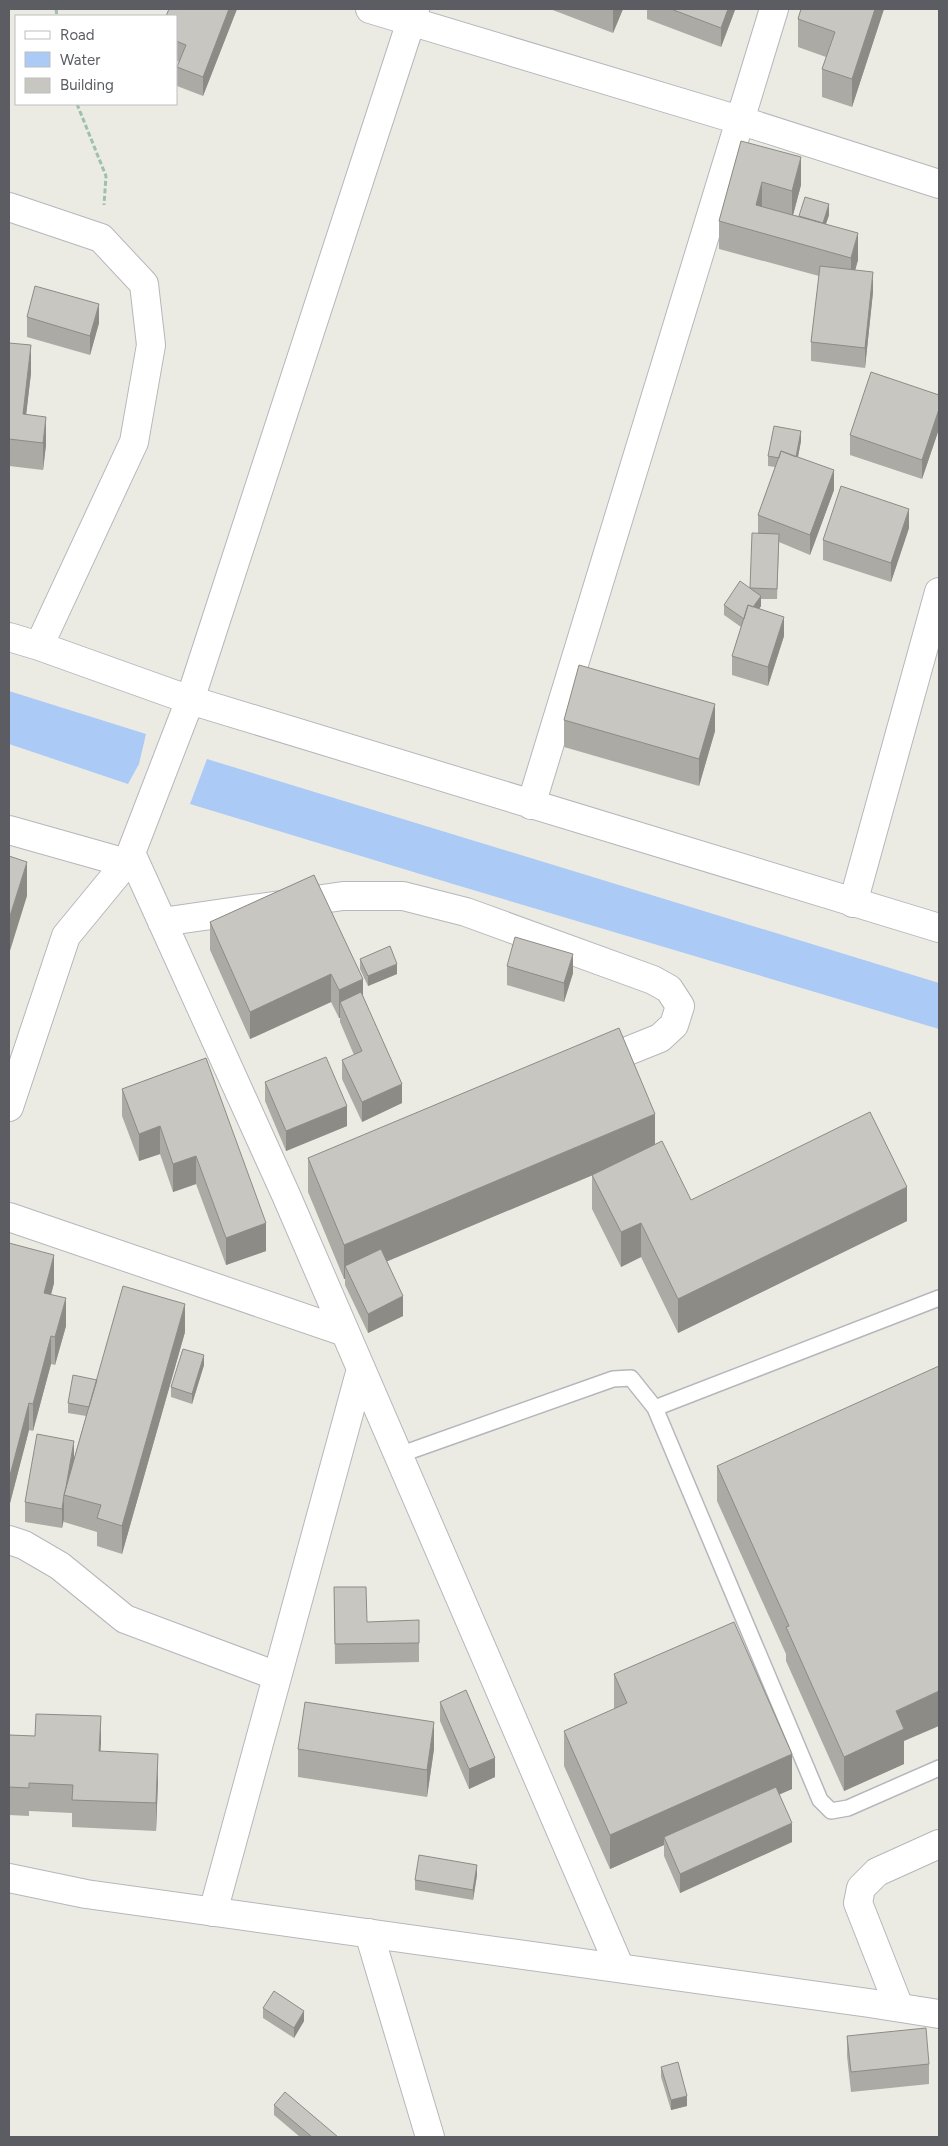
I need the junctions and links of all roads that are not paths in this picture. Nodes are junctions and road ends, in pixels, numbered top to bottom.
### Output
1 (370, 9) edge
2 (774, 9) edge
3 (413, 15) edge
4 (739, 120) junction
5 (939, 184) edge
6 (9, 207) edge
7 (939, 592) edge
8 (9, 637) edge
9 (39, 646) junction
10 (190, 700) junction
11 (531, 805) junction
12 (9, 830) edge
13 (128, 858) junction
14 (854, 902) junction
15 (162, 922) junction
16 (939, 928) edge
17 (570, 1074) edge
18 (9, 1107) edge
19 (312, 1184) edge
20 (286, 1195) junction
21 (9, 1217) edge
22 (939, 1298) edge
23 (345, 1332) junction
24 (361, 1369) junction
25 (656, 1408) junction
26 (398, 1456) junction
27 (9, 1540) edge
28 (277, 1676) junction
29 (939, 1768) edge
30 (939, 1844) edge
31 (9, 1878) edge
32 (213, 1912) junction
33 (369, 1933) junction
34 (620, 1968) junction
35 (898, 2007) junction
36 (939, 2014) edge
37 (430, 2137) edge

1 - 3 street
2 - 4 street
3 - 4 street
3 - 10 street
4 - 5 street
4 - 11 street
6 - 9 street
7 - 14 street
8 - 9 street
9 - 10 street
10 - 11 street
10 - 13 street
11 - 14 street
12 - 13 street
13 - 15 street
13 - 18 street
14 - 16 street
15 - 17 street
15 - 20 street
19 - 20 street
20 - 23 street
21 - 23 street
22 - 25 lane
23 - 24 street
24 - 26 street
24 - 28 street
25 - 26 lane
25 - 29 lane
26 - 34 street
27 - 28 street
28 - 32 street
30 - 35 street
31 - 32 street
32 - 33 street
33 - 34 street
33 - 37 street
34 - 35 street
35 - 36 street

